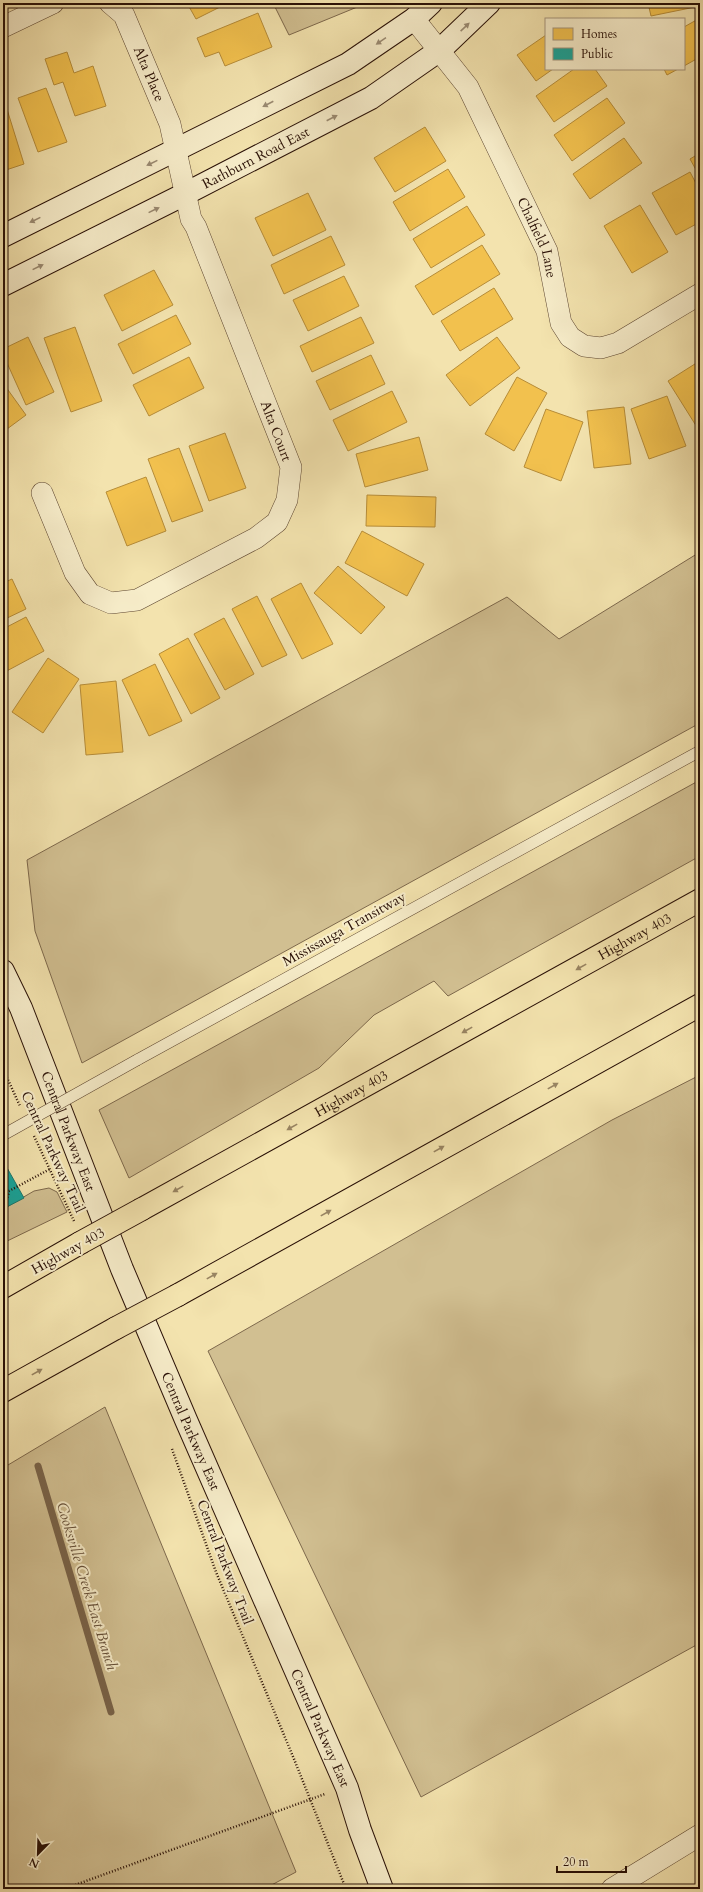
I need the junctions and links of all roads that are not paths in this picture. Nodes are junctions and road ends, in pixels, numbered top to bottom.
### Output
1 (53, 3) edge
2 (110, 3) edge
3 (431, 3) edge
4 (489, 3) edge
5 (414, 19) junction
6 (3, 28) edge
7 (440, 50) junction
8 (176, 151) junction
9 (186, 194) junction
10 (3, 236) edge
11 (3, 285) edge
12 (700, 294) edge
13 (42, 493) dead end
14 (700, 751) edge
15 (700, 900) edge
16 (6, 982) edge
17 (700, 1005) edge
18 (3, 1135) edge
19 (3, 1288) edge
20 (3, 1391) edge
21 (700, 1834) edge
22 (617, 1888) edge
23 (382, 1889) edge

1 - 6 street
2 - 8 street, Alta Place
3 - 5 street
7 -> 4 street, Rathburn Road East
5 - 7 street, Chalfield Lane
5 -> 8 street
9 -> 7 street, Rathburn Road East
7 - 12 street, Chalfield Lane
8 - 9 street, Alta Court
8 -> 10 street
11 -> 9 street, Rathburn Road East
9 - 13 street, Alta Court
14 - 18 lane, Mississauga Transitway, bridge
15 -> 19 highway, Highway 403, bridge
16 - 23 street, Central Parkway East
20 -> 17 highway, bridge
21 - 22 street

